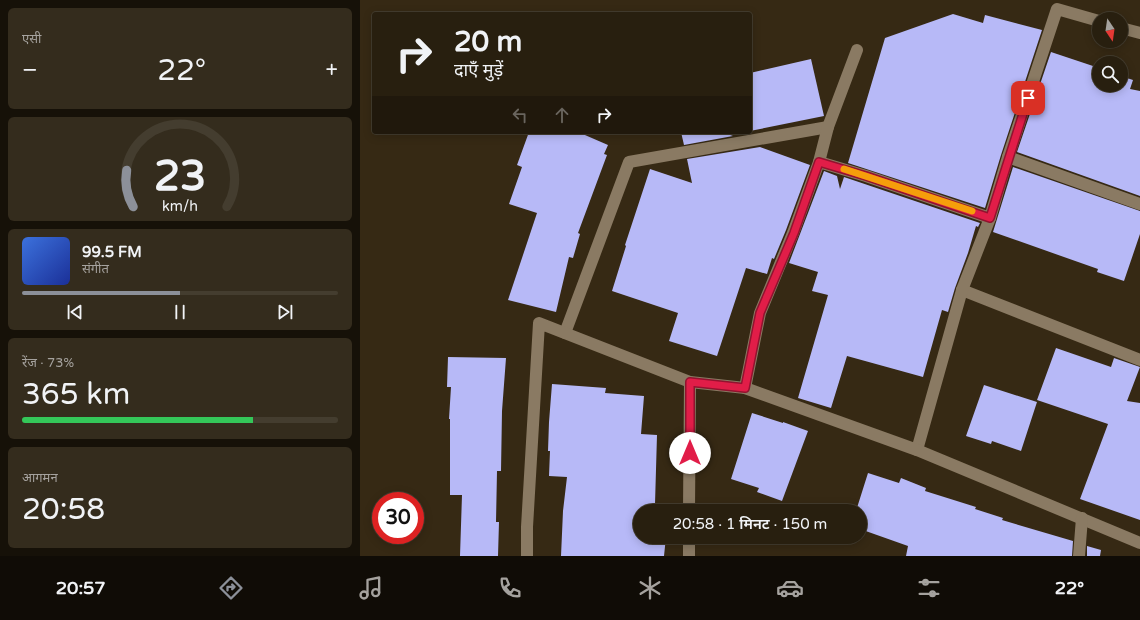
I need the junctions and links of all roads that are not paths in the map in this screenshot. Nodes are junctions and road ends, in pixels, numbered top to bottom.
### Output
1 (1092, 19) edge
2 (1128, 30) edge
3 (1140, 33) edge
4 (857, 50) dead end
5 (828, 127) junction
6 (1008, 157) junction
7 (819, 162) junction
8 (1140, 204) edge
9 (990, 218) junction
10 (962, 290) junction
11 (564, 333) junction
12 (1140, 360) edge
13 (690, 382) junction
14 (745, 388) junction
15 (916, 450) junction
16 (689, 504) edge
17 (1082, 518) junction
18 (1140, 543) edge
19 (689, 544) edge
20 (527, 556) edge
21 (689, 556) edge
22 (1079, 556) edge

1 - 6 street
2 - 3 street
4 - 5 street
5 - 7 street
5 - 11 street
6 - 8 street
6 - 9 street
7 - 9 street
7 - 14 street
9 - 10 street
10 - 12 street
10 - 15 street
11 - 13 street
11 - 20 street
13 - 14 street
13 - 16 street
14 - 15 street
15 - 17 street
17 - 18 street
17 - 22 street
19 - 21 street

